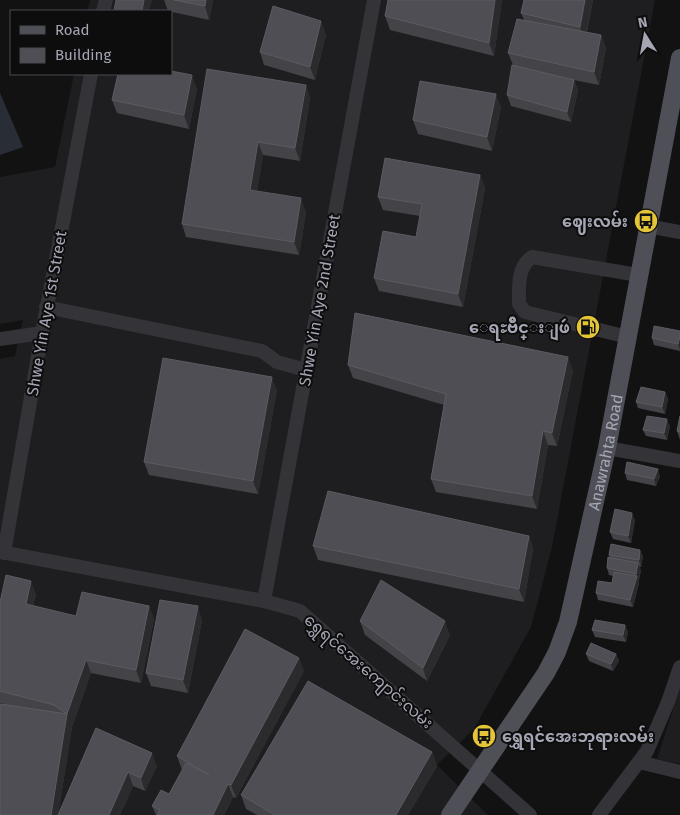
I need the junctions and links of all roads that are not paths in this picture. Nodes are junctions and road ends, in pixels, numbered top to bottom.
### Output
1 (374, 0) edge
2 (680, 58) edge
3 (91, 75) edge
4 (647, 226) junction
5 (680, 232) edge
6 (638, 275) junction
7 (46, 307) junction
8 (42, 333) junction
9 (628, 337) junction
10 (0, 339) edge
11 (306, 370) junction
12 (607, 448) junction
13 (680, 461) edge
14 (2, 552) edge
15 (264, 601) junction
16 (680, 668) edge
17 (639, 762) junction
18 (480, 769) junction
19 (680, 772) edge
20 (450, 815) edge
21 (530, 815) edge
22 (599, 815) edge

1 - 11 street, Shwe Yin Aye 2nd Street
2 - 4 main road, Anawrahta Road
3 - 7 street, Shwe Yin Aye 1st Street
4 - 5 street
4 - 6 main road, Anawrahta Road
6 - 9 main road, Anawrahta Road
6 - 9 street
7 - 8 street, Shwe Yin Aye 1st Street
7 - 11 street
8 - 10 street
8 - 14 street, Shwe Yin Aye 1st Street
9 - 12 main road, Anawrahta Road
11 - 15 street, Shwe Yin Aye 2nd Street
12 - 13 street
12 - 18 main road, Anawrahta Road
14 - 15 street, ရွှေရင်အေးကျောင်းလမ်း
15 - 18 street, ရွှေရင်အေးကျောင်းလမ်း
16 - 17 street
17 - 19 street
17 - 22 street
18 - 20 main road, Anawrahta Road
18 - 21 street, ရွှေရင်အေးကျောင်းလမ်း

